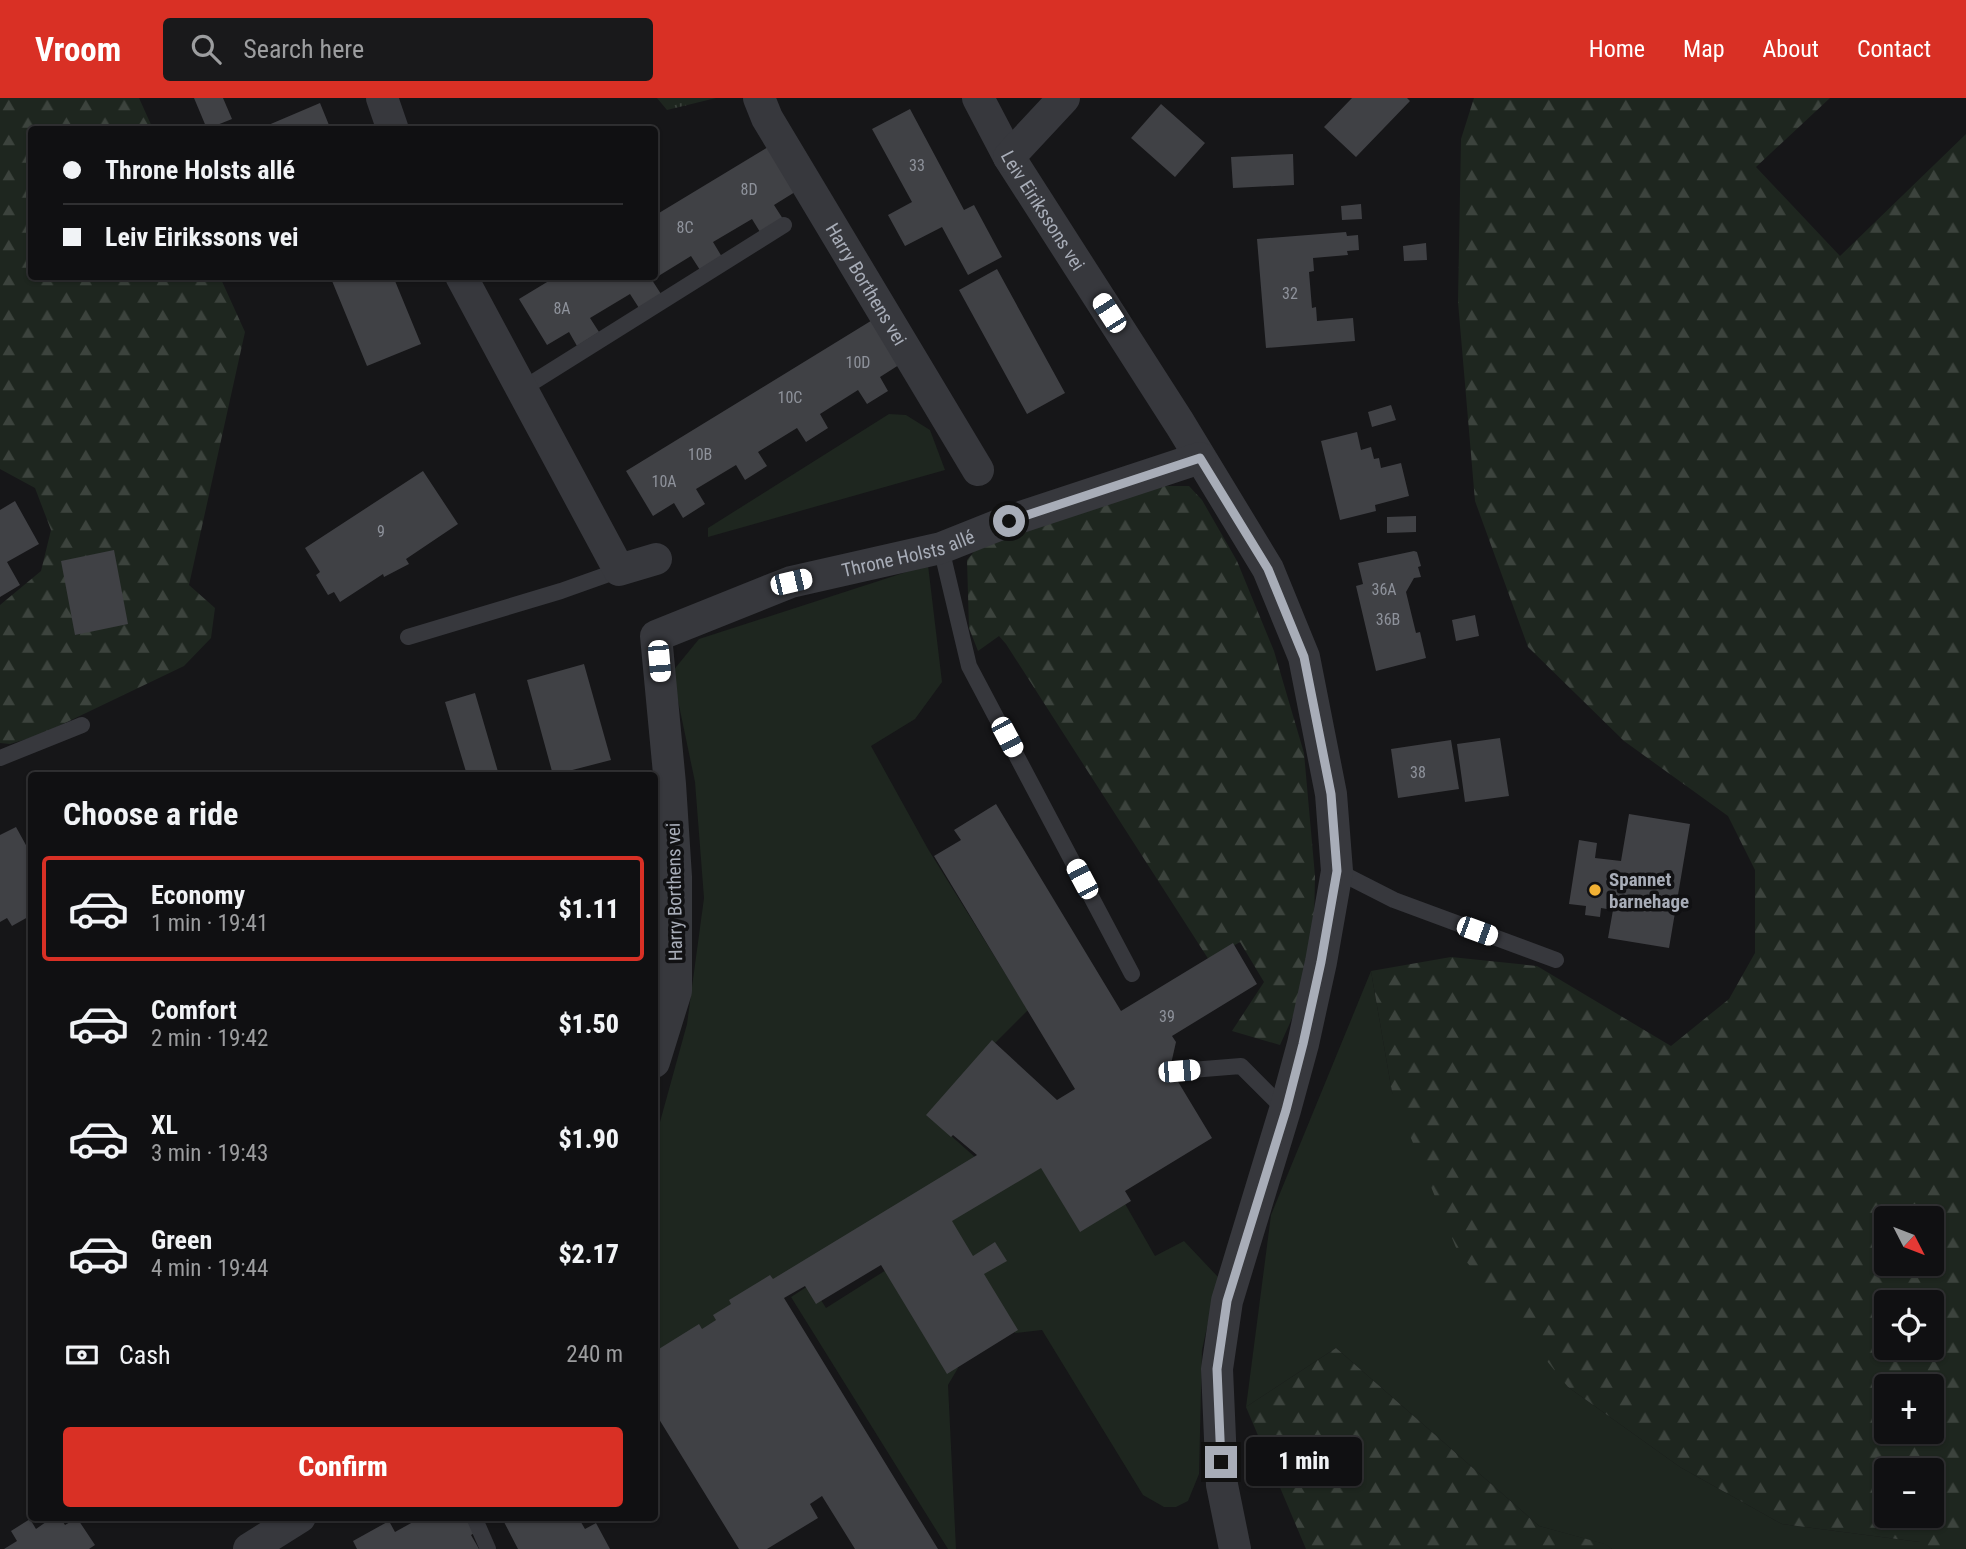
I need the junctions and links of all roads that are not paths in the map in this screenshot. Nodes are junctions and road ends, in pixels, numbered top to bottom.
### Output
1 (382, 98) edge
2 (759, 98) edge
3 (978, 98) edge
4 (1064, 98) edge
5 (392, 126) edge
6 (1009, 157) junction
7 (785, 225) dead end
8 (463, 280) edge
9 (535, 381) dead end
10 (1200, 458) junction
11 (978, 470) dead end
12 (941, 548) junction
13 (656, 559) dead end
14 (621, 570) junction
15 (656, 636) joint
16 (408, 637) dead end
17 (82, 725) dead end
18 (0, 758) edge
19 (662, 785) edge
20 (1337, 871) junction
21 (1556, 960) dead end
22 (1132, 974) dead end
23 (658, 1049) edge
24 (1179, 1071) dead end
25 (1286, 1110) junction
26 (294, 1521) edge
27 (476, 1521) edge
28 (248, 1549) edge
29 (488, 1549) edge
30 (1235, 1549) edge

1 - 5 street
2 - 11 street, Harry Borthens vei
3 - 6 street, Leiv Eirikssons vei
4 - 6 street
6 - 10 street, Leiv Eirikssons vei
7 - 9 lane
8 - 14 street
10 - 12 street, Throne Holsts allé
10 - 20 street, Leiv Eirikssons vei
12 - 15 street, Throne Holsts allé
12 - 22 lane
13 - 14 street
14 - 16 lane
15 - 19 street, Harry Borthens vei
17 - 18 lane
19 - 23 street, Harry Borthens vei
20 - 21 lane
20 - 25 street, Leiv Eirikssons vei
24 - 25 lane
25 - 30 street, Leiv Eirikssons vei
26 - 28 street
27 - 29 lane

